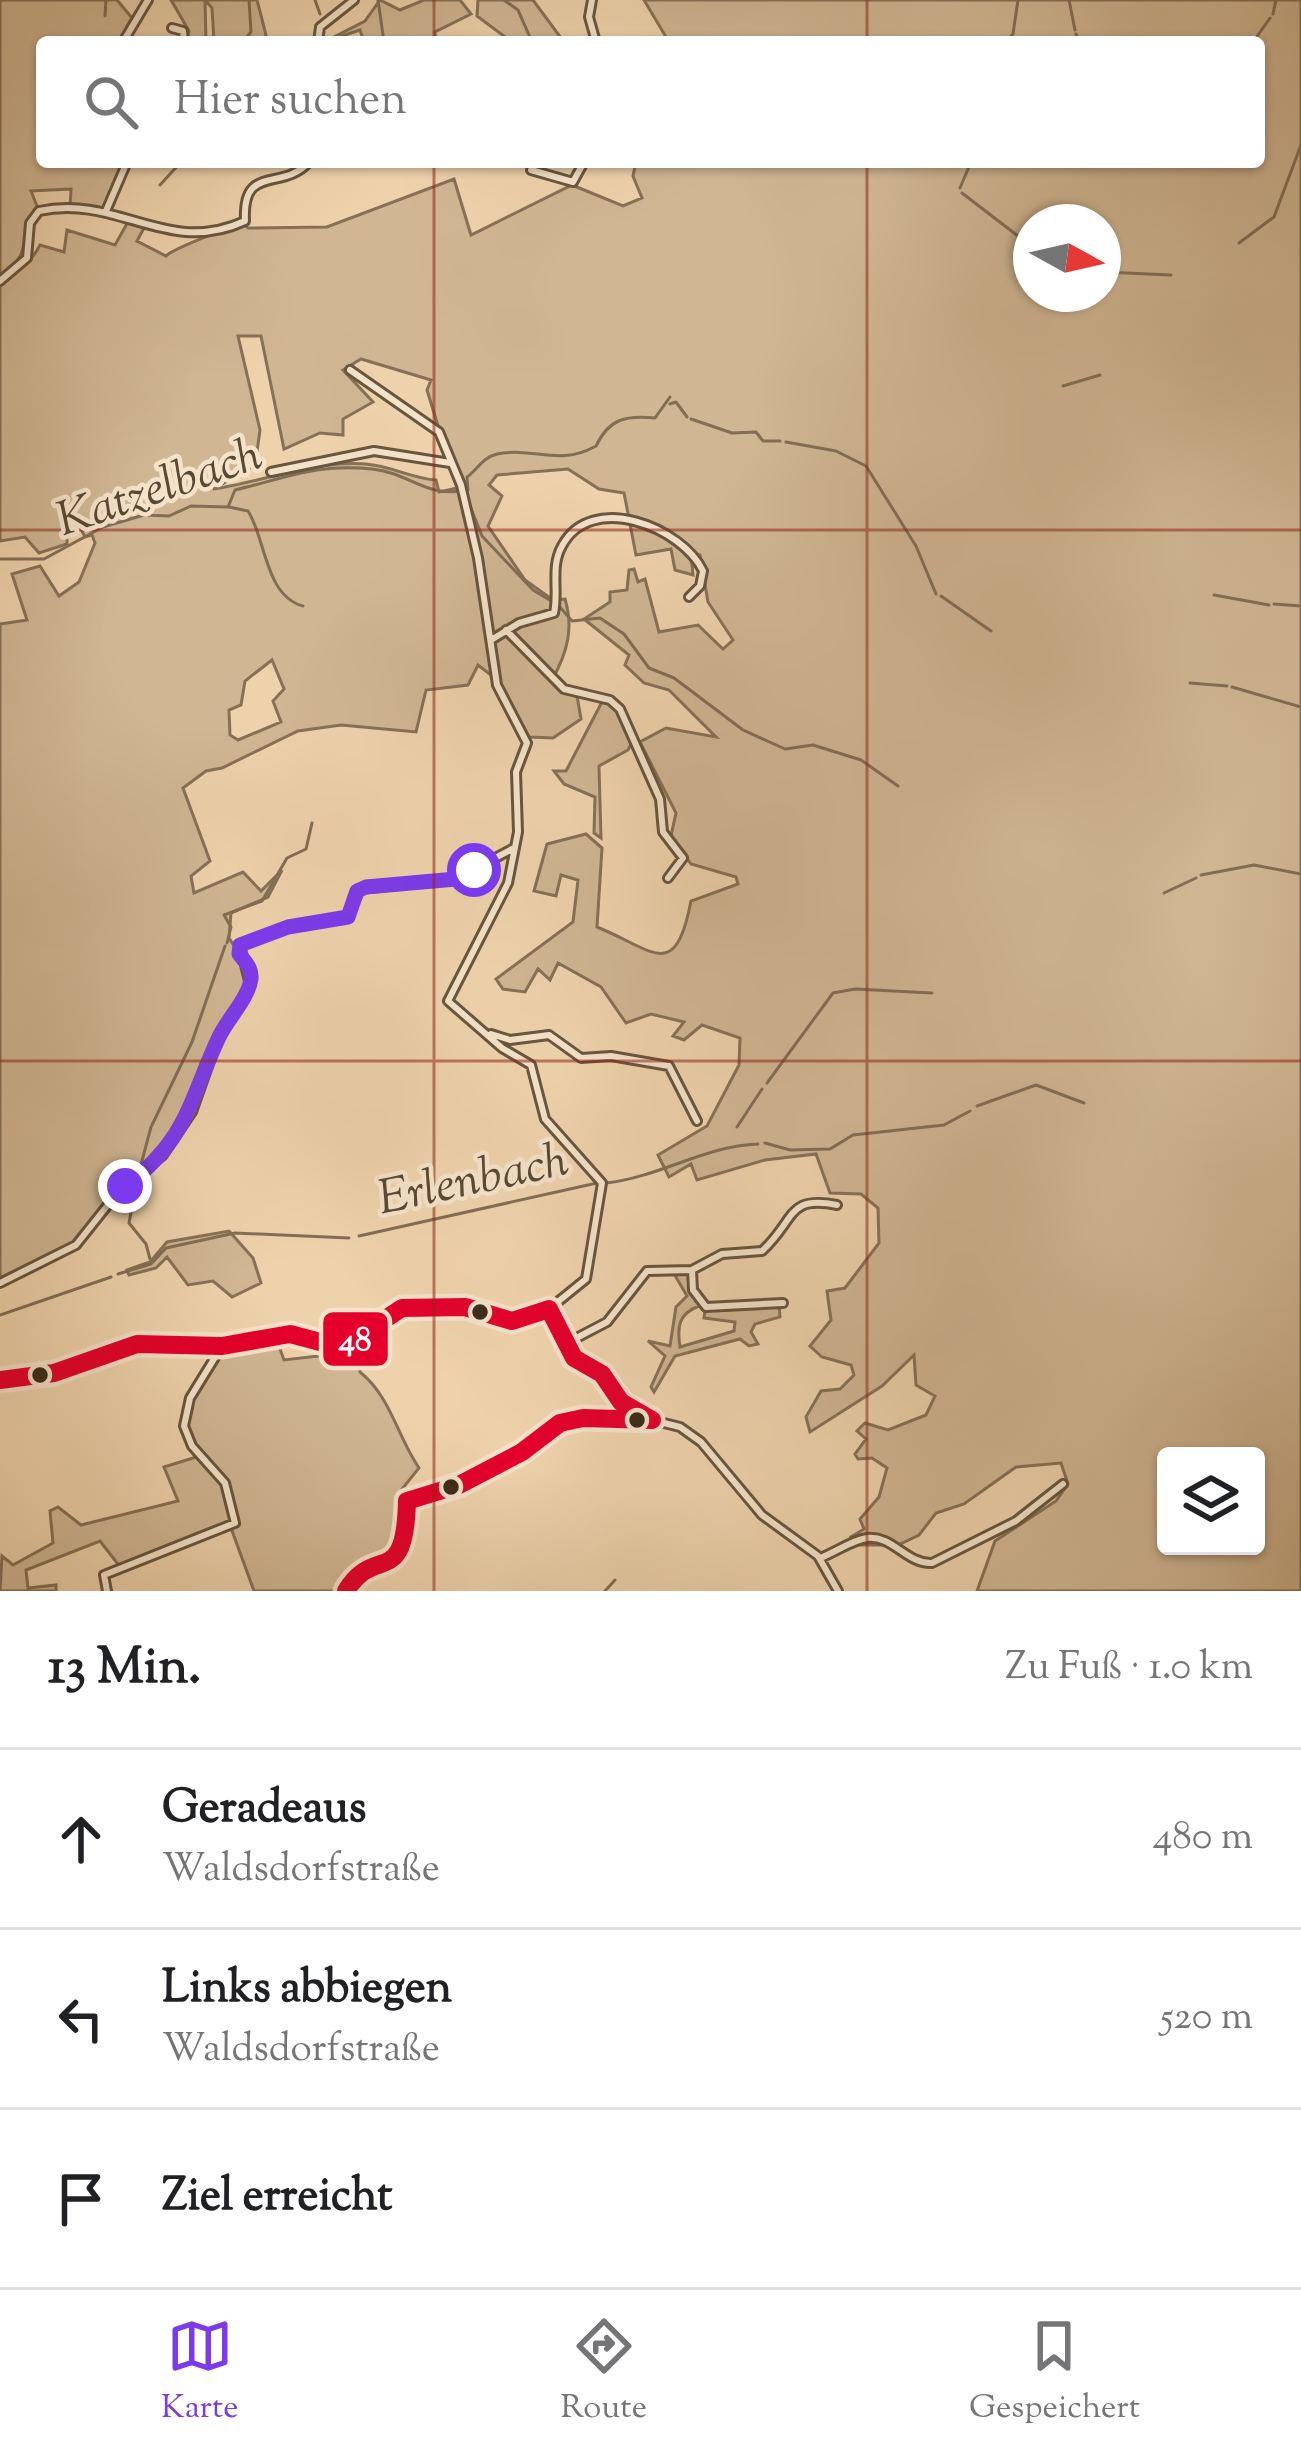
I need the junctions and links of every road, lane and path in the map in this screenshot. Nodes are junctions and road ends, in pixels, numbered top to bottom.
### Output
1 (148, 0) edge
2 (353, 0) edge
3 (592, 0) edge
4 (172, 28) dead end
5 (127, 36) edge
6 (183, 36) edge
7 (319, 36) edge
8 (594, 36) edge
9 (125, 168) edge
10 (303, 168) edge
11 (581, 168) edge
12 (531, 170) dead end
13 (106, 211) junction
14 (0, 281) edge
15 (350, 370) dead end
16 (450, 463) junction
17 (271, 472) dead end
18 (688, 597) dead end
19 (506, 631) junction
20 (491, 640) junction
21 (512, 849) junction
22 (668, 878) dead end
23 (487, 1034) junction
24 (698, 1121) dead end
25 (837, 1205) dead end
26 (692, 1270) junction
27 (0, 1283) edge
28 (783, 1303) dead end
29 (549, 1309) junction
30 (565, 1344) junction
31 (222, 1346) junction
32 (0, 1380) edge
33 (652, 1420) junction
34 (1063, 1484) dead end
35 (820, 1558) junction
36 (107, 1591) edge
37 (346, 1591) edge
38 (838, 1591) edge

1 - 5 street
2 - 7 street
3 - 8 street
4 - 6 street
9 - 13 street
10 - 13 street
11 - 12 street
13 - 14 street
15 - 16 street
16 - 17 street
16 - 20 street
18 - 19 street
19 - 20 street
19 - 22 street
20 - 21 street
21 - 23 street
21 - 27 street
23 - 24 street
23 - 29 street
25 - 26 street
26 - 28 street
26 - 30 street
29 - 30 street
29 - 31 street
30 - 33 street
31 - 32 street
31 - 36 street
33 - 35 street
33 - 37 street
34 - 35 street
35 - 38 street

